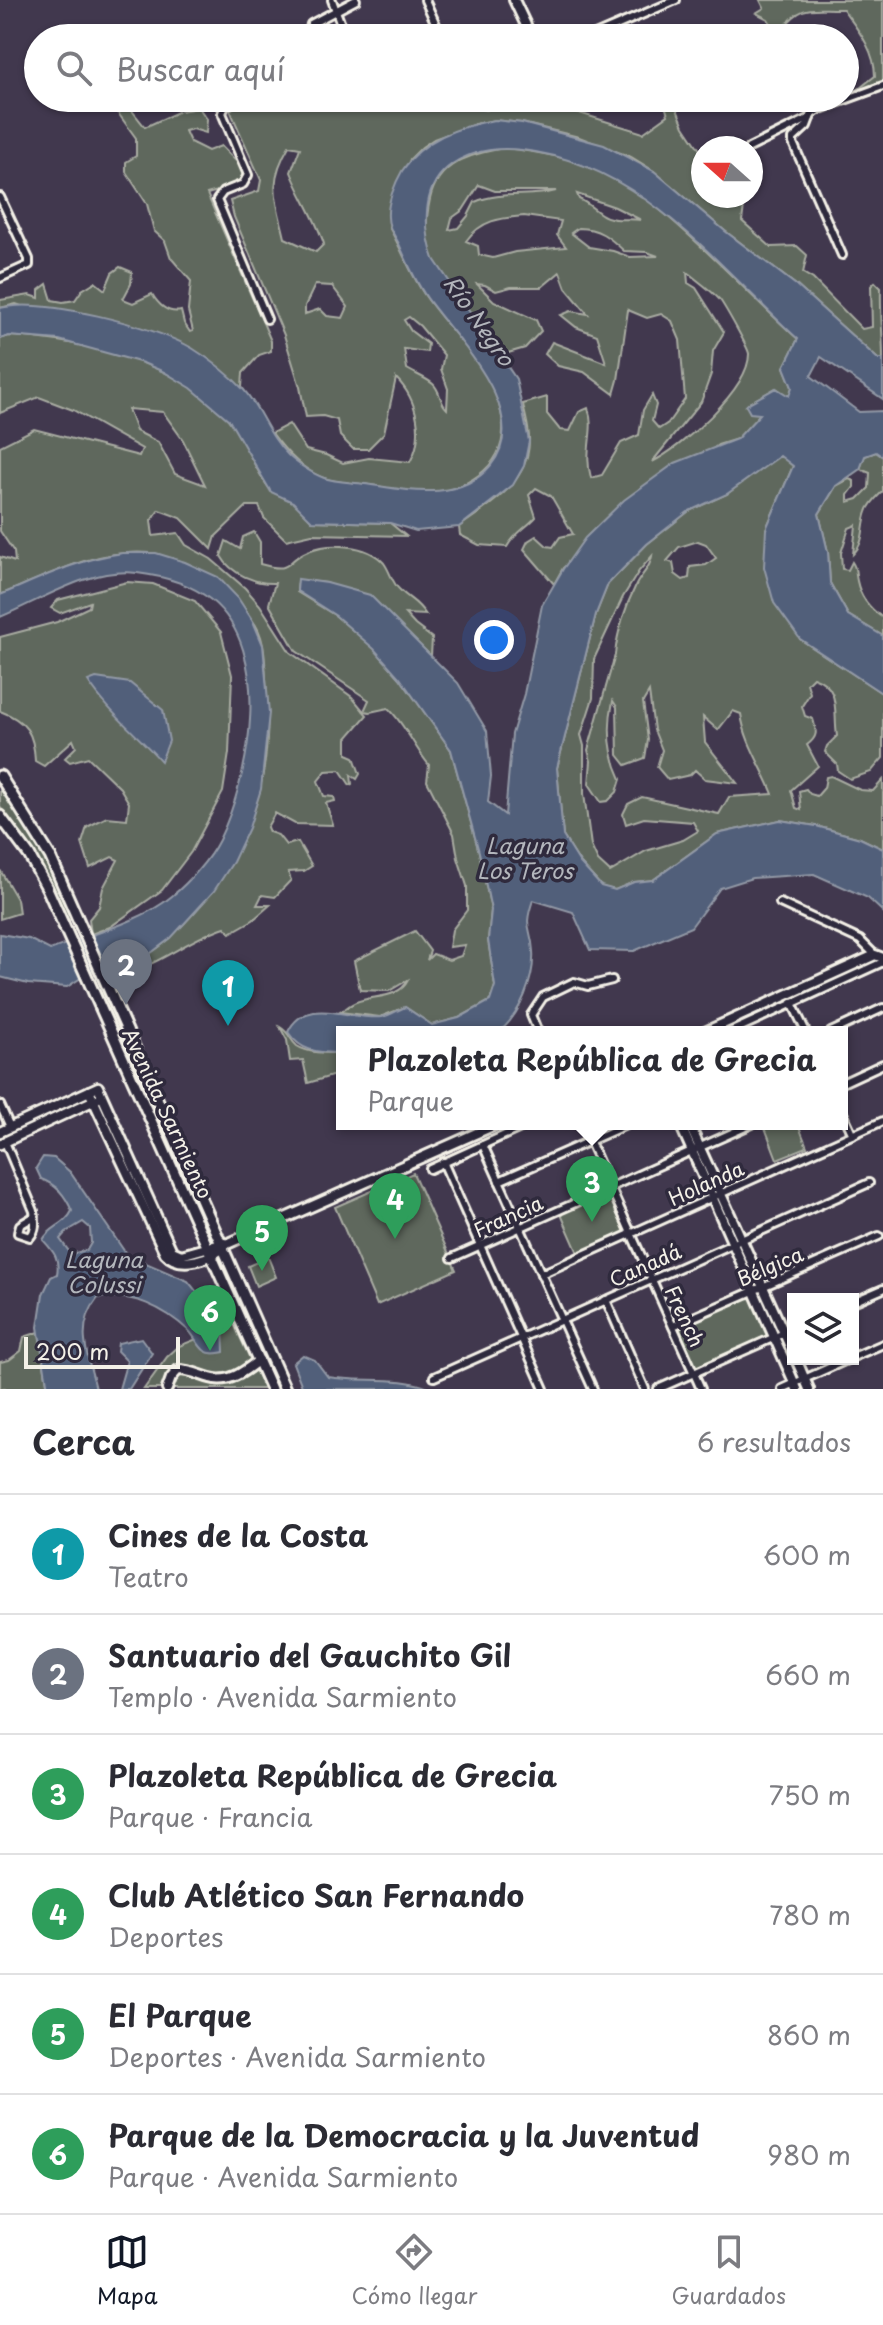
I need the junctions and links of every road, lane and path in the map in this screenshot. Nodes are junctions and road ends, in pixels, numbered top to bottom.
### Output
1 (332, 0) edge
2 (356, 0) edge
3 (425, 0) edge
4 (514, 0) edge
5 (676, 0) edge
6 (336, 9) junction
7 (311, 24) edge
8 (341, 24) edge
9 (436, 24) edge
10 (525, 24) edge
11 (620, 24) edge
12 (883, 86) edge
13 (859, 94) edge
14 (222, 112) edge
15 (809, 112) edge
16 (819, 112) edge
17 (811, 116) junction
18 (763, 141) edge
19 (0, 197) edge
20 (842, 255) dead end
21 (0, 278) edge
22 (267, 319) dead end
23 (0, 776) edge
24 (0, 816) edge
25 (780, 903) dead end
26 (880, 958) edge
27 (612, 980) dead end
28 (790, 999) junction
29 (883, 1008) edge
30 (536, 1026) edge
31 (720, 1026) edge
32 (741, 1026) edge
33 (803, 1026) edge
34 (844, 1026) edge
35 (883, 1064) edge
36 (848, 1080) edge
37 (98, 1099) junction
38 (0, 1105) edge
39 (883, 1121) edge
40 (848, 1124) edge
41 (6, 1129) edge
42 (483, 1130) edge
43 (516, 1130) edge
44 (584, 1130) edge
45 (614, 1130) edge
46 (684, 1130) edge
47 (691, 1130) edge
48 (739, 1130) edge
49 (853, 1135) junction
50 (20, 1136) junction
51 (589, 1141) junction
52 (3, 1143) edge
53 (483, 1145) junction
54 (696, 1149) junction
55 (443, 1162) junction
56 (430, 1169) dead end
57 (499, 1181) junction
58 (869, 1183) dead end
59 (610, 1188) junction
60 (717, 1195) junction
61 (35, 1216) dead end
62 (520, 1228) junction
63 (631, 1234) junction
64 (879, 1236) dead end
65 (737, 1242) junction
66 (223, 1245) junction
67 (480, 1246) junction
68 (210, 1250) junction
69 (452, 1258) dead end
70 (541, 1274) junction
71 (651, 1279) junction
72 (763, 1287) junction
73 (883, 1289) edge
74 (753, 1291) junction
75 (859, 1299) edge
76 (606, 1300) junction
77 (563, 1320) junction
78 (673, 1326) junction
79 (787, 1330) edge
80 (787, 1332) edge
81 (774, 1337) junction
82 (521, 1338) junction
83 (883, 1344) edge
84 (859, 1354) edge
85 (259, 1360) junction
86 (799, 1365) edge
87 (836, 1365) edge
88 (694, 1373) junction
89 (434, 1377) dead end
90 (805, 1379) junction
91 (796, 1386) edge
92 (167, 1389) edge
93 (271, 1389) edge
94 (285, 1389) edge
95 (544, 1389) edge
96 (593, 1389) edge
97 (645, 1389) edge
98 (658, 1389) edge
99 (701, 1389) edge
100 (782, 1389) edge
101 (809, 1389) edge

1 - 6 street
2 - 6 street
3 - 9 street
4 - 10 main road
5 - 11 street
6 - 7 street
6 - 8 street
12 - 13 street
14 - 22 street
15 - 17 street
16 - 17 street
17 - 18 street
17 - 20 street
19 - 21 street
23 - 66 main road, Avenida Sarmiento
24 - 68 main road, Avenida Sarmiento
25 - 26 street
26 - 28 main road
27 - 30 street
28 - 31 main road
28 - 32 street
28 - 33 street
29 - 34 street
35 - 36 street
37 - 41 main road
37 - 50 main road
37 - 68 main road
38 - 41 street
39 - 49 street, Holanda
40 - 49 street
41 - 50 main road
41 - 52 main road
42 - 66 main road
43 - 53 street
44 - 51 street, French
45 - 51 street
46 - 54 main road
47 - 54 main road
48 - 54 street, Francia
49 - 60 street, Holanda
50 - 52 main road
51 - 57 street
51 - 59 street, French
52 - 61 street
53 - 55 street
53 - 57 street
54 - 59 street, Francia
54 - 60 main road
55 - 56 street
55 - 67 street
57 - 62 street
58 - 65 street, Canadá
59 - 62 street, Francia
59 - 63 street, French
60 - 63 street, Holanda
60 - 65 main road
62 - 67 street, Francia
62 - 70 street
63 - 70 street, Holanda
63 - 71 street, French
64 - 72 street, Bélgica
65 - 71 street, Canadá
65 - 72 main road
65 - 74 main road
66 - 68 main road
66 - 94 main road, Avenida Sarmiento
67 - 69 street, Francia
67 - 82 street
68 - 85 main road, Avenida Sarmiento
70 - 77 street
71 - 76 street, Canadá
71 - 78 street, French
72 - 74 street, Bélgica
72 - 79 main road
73 - 75 street
74 - 78 street, Bélgica
74 - 81 main road
76 - 77 street, Canadá
76 - 97 street
77 - 82 street, Canadá
77 - 96 street
78 - 88 street, French
80 - 81 street
81 - 88 street
81 - 91 main road
82 - 89 street, Canadá
82 - 95 street
83 - 84 street
85 - 92 main road
85 - 93 main road, Avenida Sarmiento
86 - 90 main road
87 - 90 street
88 - 98 street
88 - 99 street, French
90 - 91 street
90 - 101 main road
91 - 100 street

